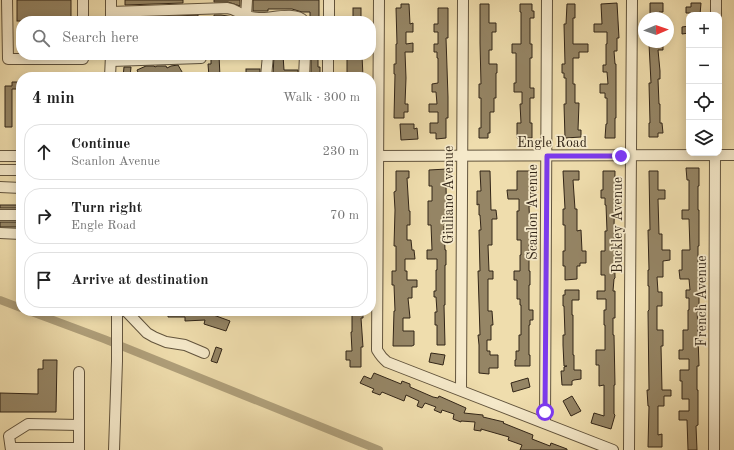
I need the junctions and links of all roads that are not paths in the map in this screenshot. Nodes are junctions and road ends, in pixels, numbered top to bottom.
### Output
1 (7, 0) edge
2 (83, 0) edge
3 (111, 0) edge
4 (247, 0) edge
5 (329, 0) edge
6 (379, 0) edge
7 (463, 0) edge
8 (548, 0) edge
9 (632, 0) edge
10 (716, 0) edge
11 (716, 12) edge
12 (83, 16) edge
13 (111, 16) edge
14 (124, 16) edge
15 (246, 16) joint
16 (277, 16) edge
17 (297, 16) edge
18 (329, 16) edge
19 (16, 59) edge
20 (110, 60) edge
21 (268, 60) edge
22 (305, 60) edge
23 (328, 60) edge
24 (110, 72) edge
25 (266, 72) edge
26 (304, 72) edge
27 (328, 72) edge
28 (376, 94) edge
29 (722, 154) edge
30 (686, 155) edge
31 (734, 155) edge
32 (0, 156) edge
33 (16, 156) edge
34 (376, 156) edge
35 (462, 156) junction
36 (547, 156) junction
37 (631, 156) junction
38 (715, 156) edge
39 (0, 170) edge
40 (16, 170) edge
41 (0, 187) edge
42 (16, 188) edge
43 (0, 215) edge
44 (16, 215) edge
45 (0, 234) edge
46 (16, 234) edge
47 (376, 285) edge
48 (117, 316) edge
49 (131, 316) edge
50 (204, 352) dead end
51 (80, 372) dead end
52 (461, 390) junction
53 (545, 423) junction
54 (79, 425) junction
55 (12, 449) edge
56 (79, 449) edge
57 (114, 450) edge
58 (613, 450) edge
59 (629, 450) edge
60 (714, 450) edge

1 - 19 street
2 - 12 street
3 - 13 street
4 - 15 street
5 - 18 street
6 - 28 street
7 - 35 street, Giuliano Avenue
8 - 36 street, Scanlon Avenue
9 - 37 street, Buckley Avenue
10 - 11 street
14 - 15 street
16 - 17 street
20 - 24 street
21 - 25 street
22 - 26 street
23 - 27 street
29 - 31 street, Engle Road
30 - 37 street, Engle Road
32 - 33 street
34 - 35 street, Engle Road
35 - 36 street, Engle Road
35 - 52 street, Giuliano Avenue
36 - 37 street, Engle Road
36 - 53 street, Scanlon Avenue
37 - 59 street, Buckley Avenue
38 - 60 street, French Avenue
39 - 40 street
41 - 42 street
43 - 44 street
45 - 46 street
47 - 52 street
48 - 57 street
49 - 50 street
51 - 54 street
52 - 53 street
53 - 58 street
54 - 55 street
54 - 56 street
55 - 56 street

